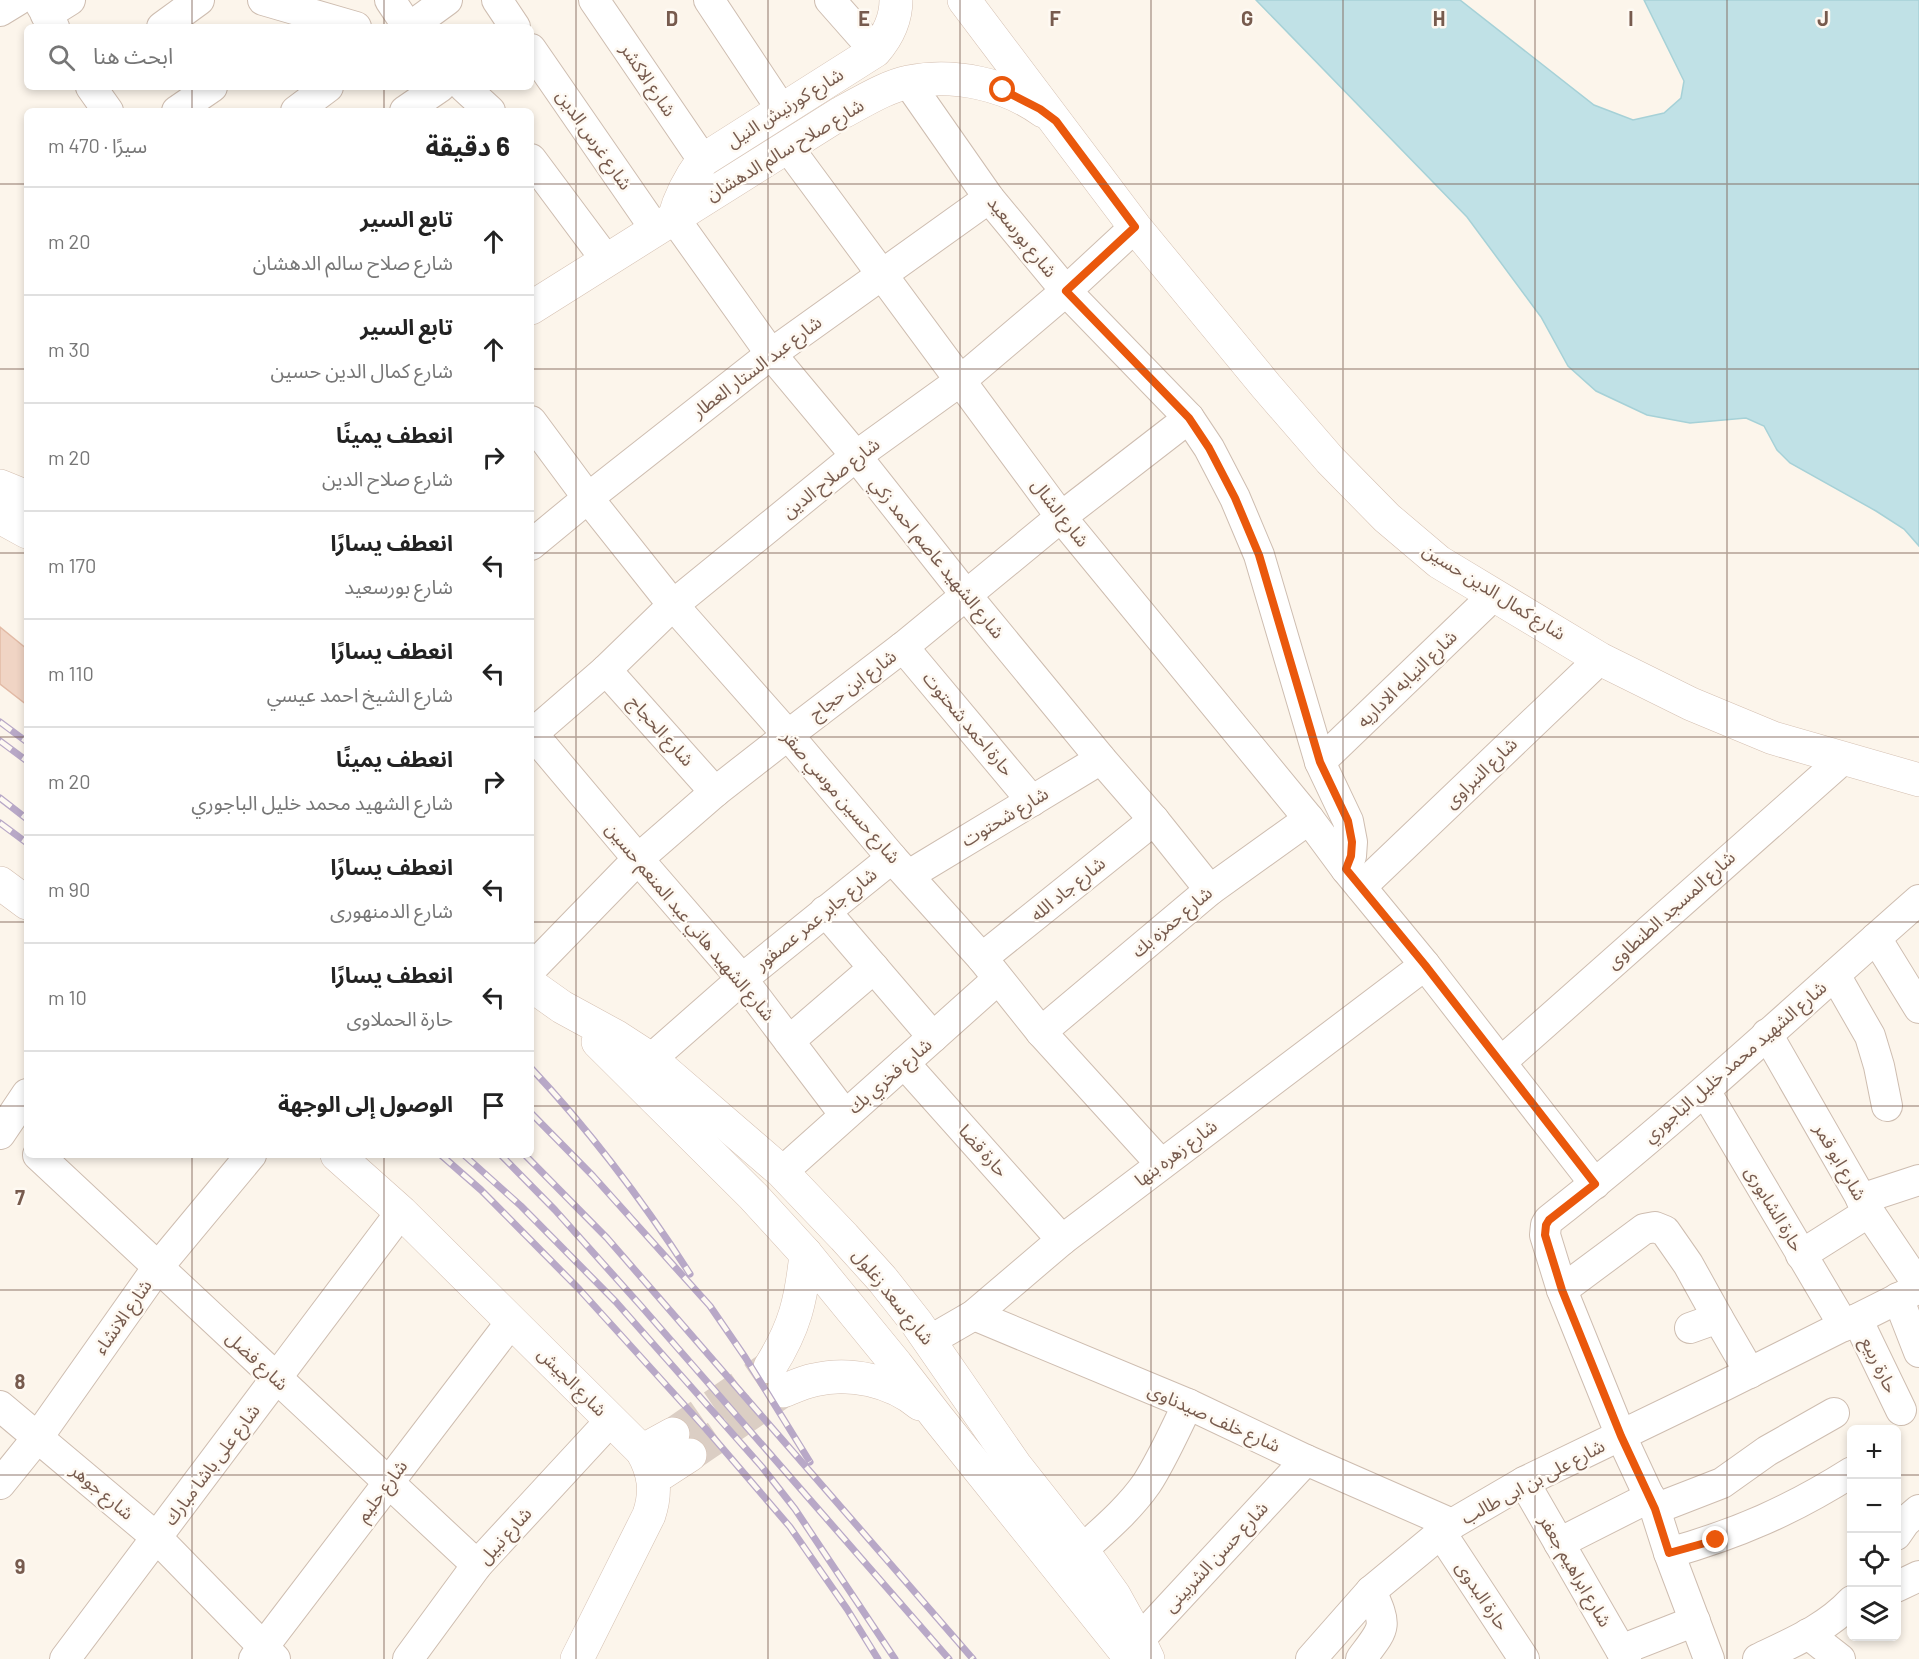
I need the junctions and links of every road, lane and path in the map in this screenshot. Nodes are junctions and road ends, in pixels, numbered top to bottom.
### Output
1 (18, 0) edge
2 (199, 0) edge
3 (263, 0) edge
4 (390, 0) edge
5 (447, 0) edge
6 (497, 0) edge
7 (594, 0) edge
8 (709, 0) edge
9 (830, 0) edge
10 (896, 0) edge
11 (964, 0) edge
12 (0, 11) edge
13 (304, 14) edge
14 (166, 24) edge
15 (344, 24) edge
16 (407, 24) edge
17 (413, 24) edge
18 (514, 24) edge
19 (875, 51) junction
20 (534, 53) edge
21 (908, 82) junction
22 (93, 90) edge
23 (208, 90) edge
24 (324, 90) edge
25 (436, 90) edge
26 (467, 90) edge
27 (106, 108) edge
28 (181, 108) edge
29 (300, 108) edge
30 (409, 108) edge
31 (487, 108) edge
32 (782, 110) junction
33 (1056, 121) junction
34 (787, 147) junction
35 (703, 160) junction
36 (534, 169) edge
37 (540, 189) edge
38 (989, 198) junction
39 (665, 224) junction
40 (1135, 227) junction
41 (607, 261) junction
42 (880, 274) junction
43 (1066, 291) junction
44 (534, 306) edge
45 (771, 354) junction
46 (960, 381) junction
47 (1189, 418) junction
48 (534, 426) edge
49 (856, 456) junction
50 (0, 486) edge
51 (24, 496) edge
52 (588, 498) junction
53 (0, 517) edge
54 (1061, 517) junction
55 (24, 530) edge
56 (534, 543) edge
57 (966, 595) junction
58 (1494, 595) junction
59 (674, 605) junction
60 (903, 647) junction
61 (1600, 659) junction
62 (606, 670) junction
63 (534, 731) edge
64 (788, 735) junction
65 (534, 738) edge
66 (1101, 759) junction
67 (1843, 759) junction
68 (1320, 762) junction
69 (1919, 780) edge
70 (715, 792) junction
71 (1032, 801) junction
72 (1309, 819) junction
73 (1154, 820) junction
74 (638, 860) junction
75 (901, 866) junction
76 (1354, 878) junction
77 (0, 883) edge
78 (1209, 890) junction
79 (1919, 900) edge
80 (24, 901) edge
81 (825, 911) junction
82 (1875, 938) junction
83 (1425, 965) junction
84 (534, 966) edge
85 (990, 968) junction
86 (874, 969) junction
87 (1835, 975) junction
88 (742, 979) junction
89 (534, 987) edge
90 (1919, 1008) edge
91 (1041, 1032) junction
92 (1767, 1034) junction
93 (933, 1037) junction
94 (789, 1041) junction
95 (1501, 1062) junction
96 (904, 1063) junction
97 (643, 1068) junction
98 (1705, 1091) junction
99 (24, 1102) edge
100 (1887, 1106) dead end
101 (845, 1115) junction
102 (11, 1135) edge
103 (41, 1158) edge
104 (249, 1158) edge
105 (340, 1158) edge
106 (1161, 1164) junction
107 (782, 1172) junction
108 (1919, 1180) edge
109 (1595, 1184) junction
110 (1865, 1205) junction
111 (401, 1212) junction
112 (1062, 1240) junction
113 (806, 1254) junction
114 (1802, 1255) junction
115 (158, 1268) junction
116 (1562, 1290) junction
117 (1912, 1291) edge
118 (974, 1315) junction
119 (1718, 1318) junction
120 (511, 1323) junction
121 (1850, 1323) junction
122 (1690, 1328) dead end
123 (929, 1341) junction
124 (1919, 1352) edge
125 (1750, 1373) junction
126 (277, 1379) junction
127 (1188, 1404) junction
128 (0, 1406) edge
129 (1900, 1410) dead end
130 (1834, 1413) dead end
131 (937, 1417) junction
132 (611, 1420) junction
133 (1621, 1436) junction
134 (38, 1437) junction
135 (681, 1445) tunnel mouth
136 (1305, 1460) junction
137 (648, 1465) junction
138 (1847, 1475) edge
139 (1524, 1482) junction
140 (388, 1483) junction
141 (0, 1484) edge
142 (1652, 1503) junction
143 (1919, 1510) edge
144 (1447, 1529) junction
145 (1897, 1533) edge
146 (156, 1537) junction
147 (1559, 1543) junction
148 (1082, 1550) junction
149 (1669, 1553) junction
150 (477, 1565) junction
151 (1919, 1576) edge
152 (1901, 1585) edge
153 (1371, 1591) junction
154 (1847, 1608) edge
155 (1695, 1621) junction
156 (1808, 1634) junction
157 (1136, 1652) edge
158 (264, 1655) edge
159 (1623, 1655) edge
160 (65, 1659) edge
161 (408, 1659) edge
162 (577, 1659) edge
163 (1311, 1659) edge
164 (1361, 1659) edge
165 (1524, 1659) edge
166 (1709, 1659) edge
167 (1758, 1659) edge
168 (1840, 1659) edge

1 - 12 street
2 - 14 street
3 - 13 street
4 - 16 street
5 - 17 street
6 - 18 street
7 - 35 street, شارع الاكشر
8 - 32 street
9 - 19 street
10 - 19 main road, شارع كورنيش النيل
11 - 33 main road
13 - 15 street
19 - 32 main road, شارع كورنيش النيل
20 - 39 street, شارع غرس الدين
21 - 33 main road, شارع صلاح سالم الدهشان
21 - 34 main road, شارع صلاح سالم الدهشان
21 - 38 street, شارع بورسعيد
22 - 27 street
23 - 28 street
24 - 29 street
25 - 30 street
26 - 31 street
32 - 35 main road, شارع كورنيش النيل
33 - 40 main road, شارع كمال الدين حسين
34 - 39 main road, شارع صلاح سالم الدهشان
34 - 42 street, شارع الشال
35 - 39 main road, شارع كورنيش النيل
36 - 37 street
37 - 41 street
38 - 42 street, شارع عبد الستار العطار
38 - 43 street, شارع بورسعيد
39 - 41 main road, شارع صلاح سالم الدهشان
39 - 45 street, شارع الشهيد عاصم احمد زكي
40 - 43 street, شارع صلاح الدين
40 - 58 main road, شارع كمال الدين حسين
41 - 44 main road, شارع صلاح سالم الدهشان
42 - 45 street, شارع عبد الستار العطار
42 - 46 street, شارع الشال
43 - 46 street, شارع صلاح الدين
43 - 47 street, شارع بورسعيد
45 - 49 street, شارع الشهيد عاصم احمد زكي
45 - 52 street, شارع عبد الستار العطار
46 - 49 street, شارع صلاح الدين
46 - 54 street, شارع الشال
47 - 54 street, شارع ابن حجاج
47 - 68 street, شارع بورسعيد
48 - 52 street, شارع حسين موسي صقر
49 - 57 street, شارع الشهيد عاصم احمد زكي
49 - 59 street, شارع صلاح الدين
50 - 51 main road
52 - 56 street, شارع عبد الستار العطار
52 - 59 street, شارع حسين موسي صقر
53 - 55 main road
54 - 57 street, شارع ابن حجاج
54 - 72 street, شارع الشال
57 - 60 street, شارع ابن حجاج
57 - 66 street, شارع الشهيد عاصم احمد زكي
58 - 61 main road, شارع كمال الدين حسين
58 - 68 street, شارع النيابه الاداريه
59 - 62 street, شارع صلاح الدين
59 - 64 street, شارع حسين موسي صقر
60 - 64 street, شارع ابن حجاج
60 - 71 street, حارة احمد شحتوت
61 - 67 main road, شارع كمال الدين حسين
61 - 76 street, شارع النبراوى
62 - 63 street, شارع صلاح الدين
62 - 70 street, شارع الحجاج
64 - 70 street, شارع ابن حجاج
64 - 75 street, شارع حسين موسي صقر
65 - 74 street, شارع الشهيد هاني عبد المنعم حسين
66 - 71 street, شارع شحتوت
66 - 73 street, شارع الشهيد عاصم احمد زكي
67 - 69 main road, شارع كمال الدين حسين
67 - 95 street, شارع المسجد الطنطاوى
68 - 76 street, شارع بورسعيد
70 - 74 street, شارع ابن حجاج
71 - 75 street, شارع شحتوت
72 - 76 street, شارع الشال
72 - 78 street, شارع حمزه بك
73 - 78 street, شارع الشهيد عاصم احمد زكي
73 - 85 street, شارع جاد الله
74 - 84 street, شارع ابن حجاج
74 - 88 street, شارع الشهيد هاني عبد المنعم حسين
75 - 81 street, شارع جابر عمر عصفور
75 - 85 street, شارع حسين موسي صقر
76 - 83 street, شارع الشال
77 - 80 main road
78 - 91 street, شارع حمزه بك
79 - 82 street, شارع الشهيد محمد خليل الباجوري
81 - 86 street
81 - 88 street, شارع جابر عمر عصفور
82 - 87 street, شارع الشهيد محمد خليل الباجوري
82 - 90 street
83 - 95 street, شارع الشال
83 - 106 street, شارع زهره بنها
85 - 91 street, شارع حسين موسي صقر
85 - 93 street, شارع فخري بك
86 - 93 street
86 - 94 street
87 - 92 street, شارع الشهيد محمد خليل الباجوري
87 - 100 street
88 - 94 street, شارع الشهيد هاني عبد المنعم حسين
88 - 97 street, شارع جابر عمر عصفور
89 - 97 main road, شارع سعد زغلول
91 - 106 street, شارع حسين موسي صقر
92 - 98 street, شارع الشهيد محمد خليل الباجوري
92 - 110 street, شارع ابو قمر
93 - 96 street, شارع فخري بك
94 - 101 street, شارع الشهيد هاني عبد المنعم حسين
95 - 109 street, شارع الشال
96 - 101 street, شارع فخري بك
96 - 112 street, حارة قضا
97 - 107 main road, شارع سعد زغلول
97 - 113 main road, شارع سعد زغلول
98 - 109 street, شارع الشهيد محمد خليل الباجوري
98 - 114 street, حارة الشابورى
99 - 102 street
101 - 107 street, شارع فخري بك
103 - 115 street, شارع فضل
104 - 115 street, شارع الانشاء
105 - 111 main road, شارع الجيش
106 - 112 street, شارع زهره بنها
107 - 123 main road, شارع سعد زغلول
108 - 110 street
109 - 116 street, شارع الشهيد محمد خليل الباجوري
110 - 114 street
110 - 117 street, شارع ابو قمر
111 - 120 main road, شارع الجيش
111 - 126 street, شارع على باشا مبارك
112 - 118 street, شارع زهره بنها
113 - 131 main road, شارع سعد زغلول
113 - 131 main road
114 - 121 street, حارة الشابورى
115 - 126 street, شارع فضل
115 - 134 street, شارع الانشاء
116 - 119 street
116 - 133 street
117 - 121 street, شارع على بن ابى طالب
117 - 124 street, شارع ابو قمر
118 - 123 street, شارع زهره بنها
118 - 127 street, شارع خلف صيدناوى
119 - 122 street
119 - 125 street
120 - 132 main road, شارع الجيش
120 - 140 street, شارع حليم
121 - 125 street, شارع على بن ابى طالب
121 - 129 street, حارة ربيع
123 - 148 main road, شارع سعد زغلول
125 - 133 street, شارع على بن ابى طالب
126 - 140 street, شارع فضل
126 - 146 street, شارع على باشا مبارك
127 - 136 street, شارع خلف صيدناوى
127 - 148 street
128 - 134 street, شارع جوهر
130 - 142 street
131 - 157 main road, شارع سعد زغلول
132 - 137 main road, شارع الجيش
132 - 150 street, شارع نبيل
133 - 139 street, شارع على بن ابى طالب
133 - 142 street
134 - 141 street, شارع الانشاء
134 - 146 street, شارع جوهر
135 - 137 main road
136 - 144 street, شارع خلف صيدناوى
136 - 157 street, شارع حسن الشربينى
137 - 162 main road
138 - 149 street
139 - 144 street, شارع على بن ابى طالب
139 - 147 street, شارع ابراهيم جعفر
140 - 150 street, شارع فضل
140 - 158 street, شارع حليم
142 - 147 street
142 - 149 street
143 - 145 street
144 - 153 street, شارع على بن ابى طالب
144 - 165 street, حارة البدوى
146 - 158 street, شارع جوهر
146 - 160 street, شارع على باشا مبارك
147 - 159 street, شارع ابراهيم جعفر
148 - 157 main road, شارع سعد زغلول
149 - 155 street
150 - 161 street, شارع نبيل
151 - 152 street
153 - 163 street, شارع على بن ابى طالب
153 - 164 street
154 - 156 street
155 - 159 street
155 - 166 street
156 - 167 street
156 - 168 street

